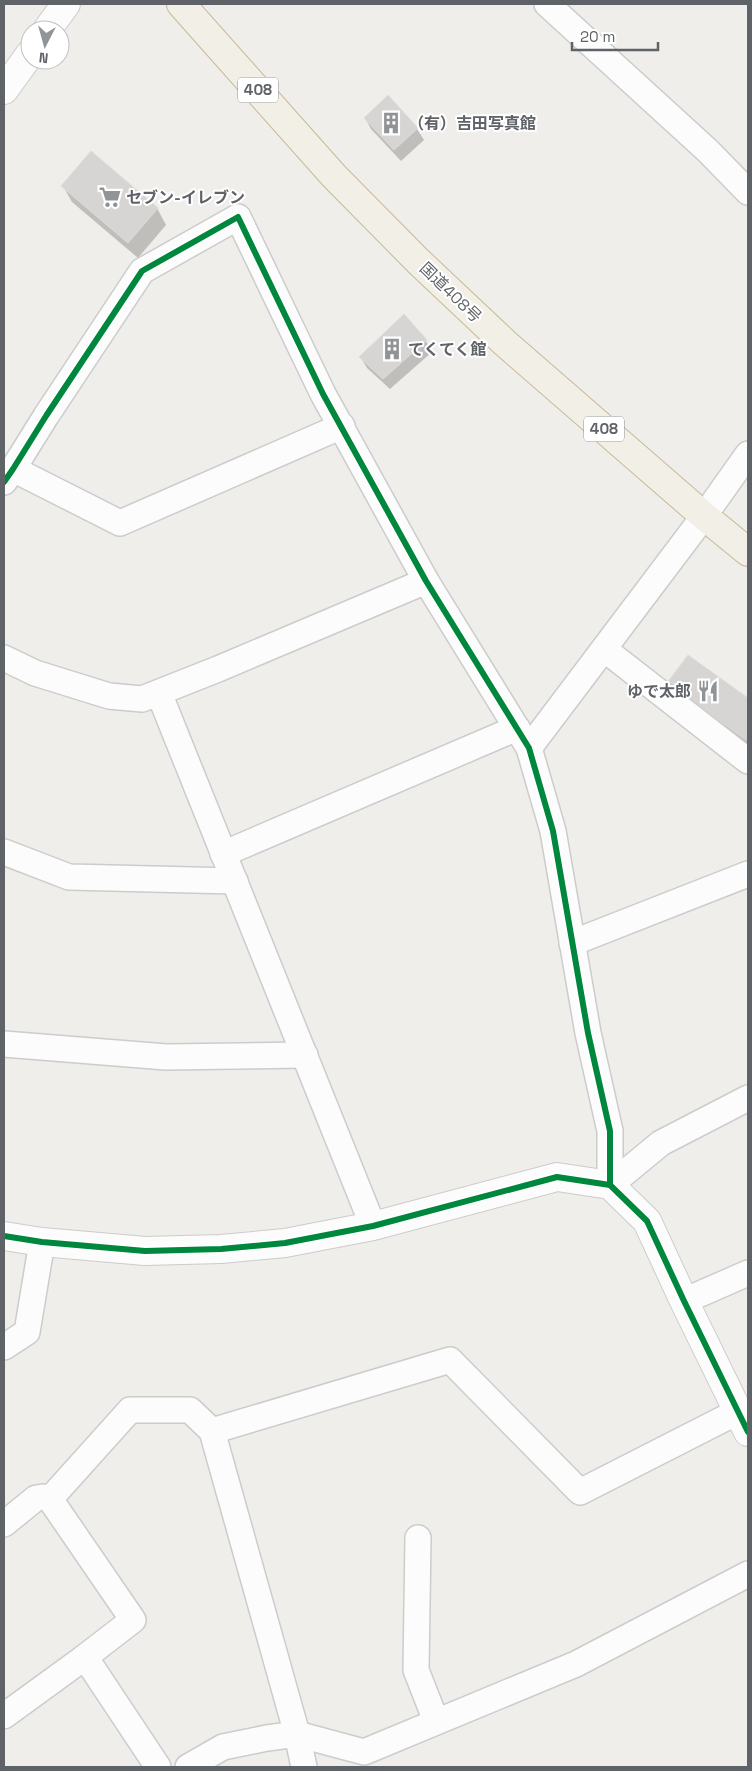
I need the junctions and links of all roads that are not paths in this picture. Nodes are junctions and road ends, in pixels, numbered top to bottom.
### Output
1 (66, 4) edge
2 (181, 4) edge
3 (547, 4) edge
4 (54, 20) edge
5 (20, 68) edge
6 (4, 90) edge
7 (748, 192) edge
8 (342, 426) junction
9 (748, 454) edge
10 (9, 475) edge
11 (704, 516) junction
12 (748, 552) edge
13 (426, 581) junction
14 (604, 649) junction
15 (4, 658) edge
16 (159, 693) junction
17 (523, 738) junction
18 (748, 761) edge
19 (4, 852) edge
20 (223, 854) junction
21 (748, 874) edge
22 (235, 881) junction
23 (572, 943) junction
24 (4, 1044) edge
25 (305, 1055) junction
26 (748, 1098) edge
27 (610, 1186) junction
28 (373, 1226) junction
29 (4, 1236) edge
30 (42, 1242) junction
31 (748, 1273) edge
32 (684, 1301) junction
33 (4, 1346) edge
34 (744, 1421) edge
35 (212, 1431) junction
36 (50, 1500) junction
37 (4, 1524) edge
38 (418, 1538) dead end
39 (748, 1574) edge
40 (85, 1657) junction
41 (4, 1716) edge
42 (436, 1721) junction
43 (297, 1734) junction
44 (158, 1767) edge
45 (188, 1767) edge
46 (304, 1767) edge

1 - 4 street
2 - 11 highway, 国道408号 / 408
3 - 7 street
5 - 6 street
8 - 10 street
8 - 10 street
8 - 13 street
9 - 11 street
11 - 12 highway, 国道408号 / 408
11 - 14 street
13 - 16 street
13 - 17 street
14 - 17 street
14 - 18 street
15 - 16 street
16 - 20 street
17 - 20 street
17 - 23 street
19 - 22 street
20 - 22 street
21 - 23 street
22 - 25 street
23 - 27 street
24 - 25 street
25 - 28 street
26 - 27 street
27 - 28 street
27 - 32 street
28 - 30 street
29 - 30 street
30 - 33 street
31 - 32 street
32 - 34 street
34 - 35 street
35 - 36 street
35 - 43 street
36 - 37 street
36 - 40 street
38 - 42 street
39 - 42 street
40 - 41 street
40 - 44 street
42 - 43 street
43 - 45 street
43 - 46 street

